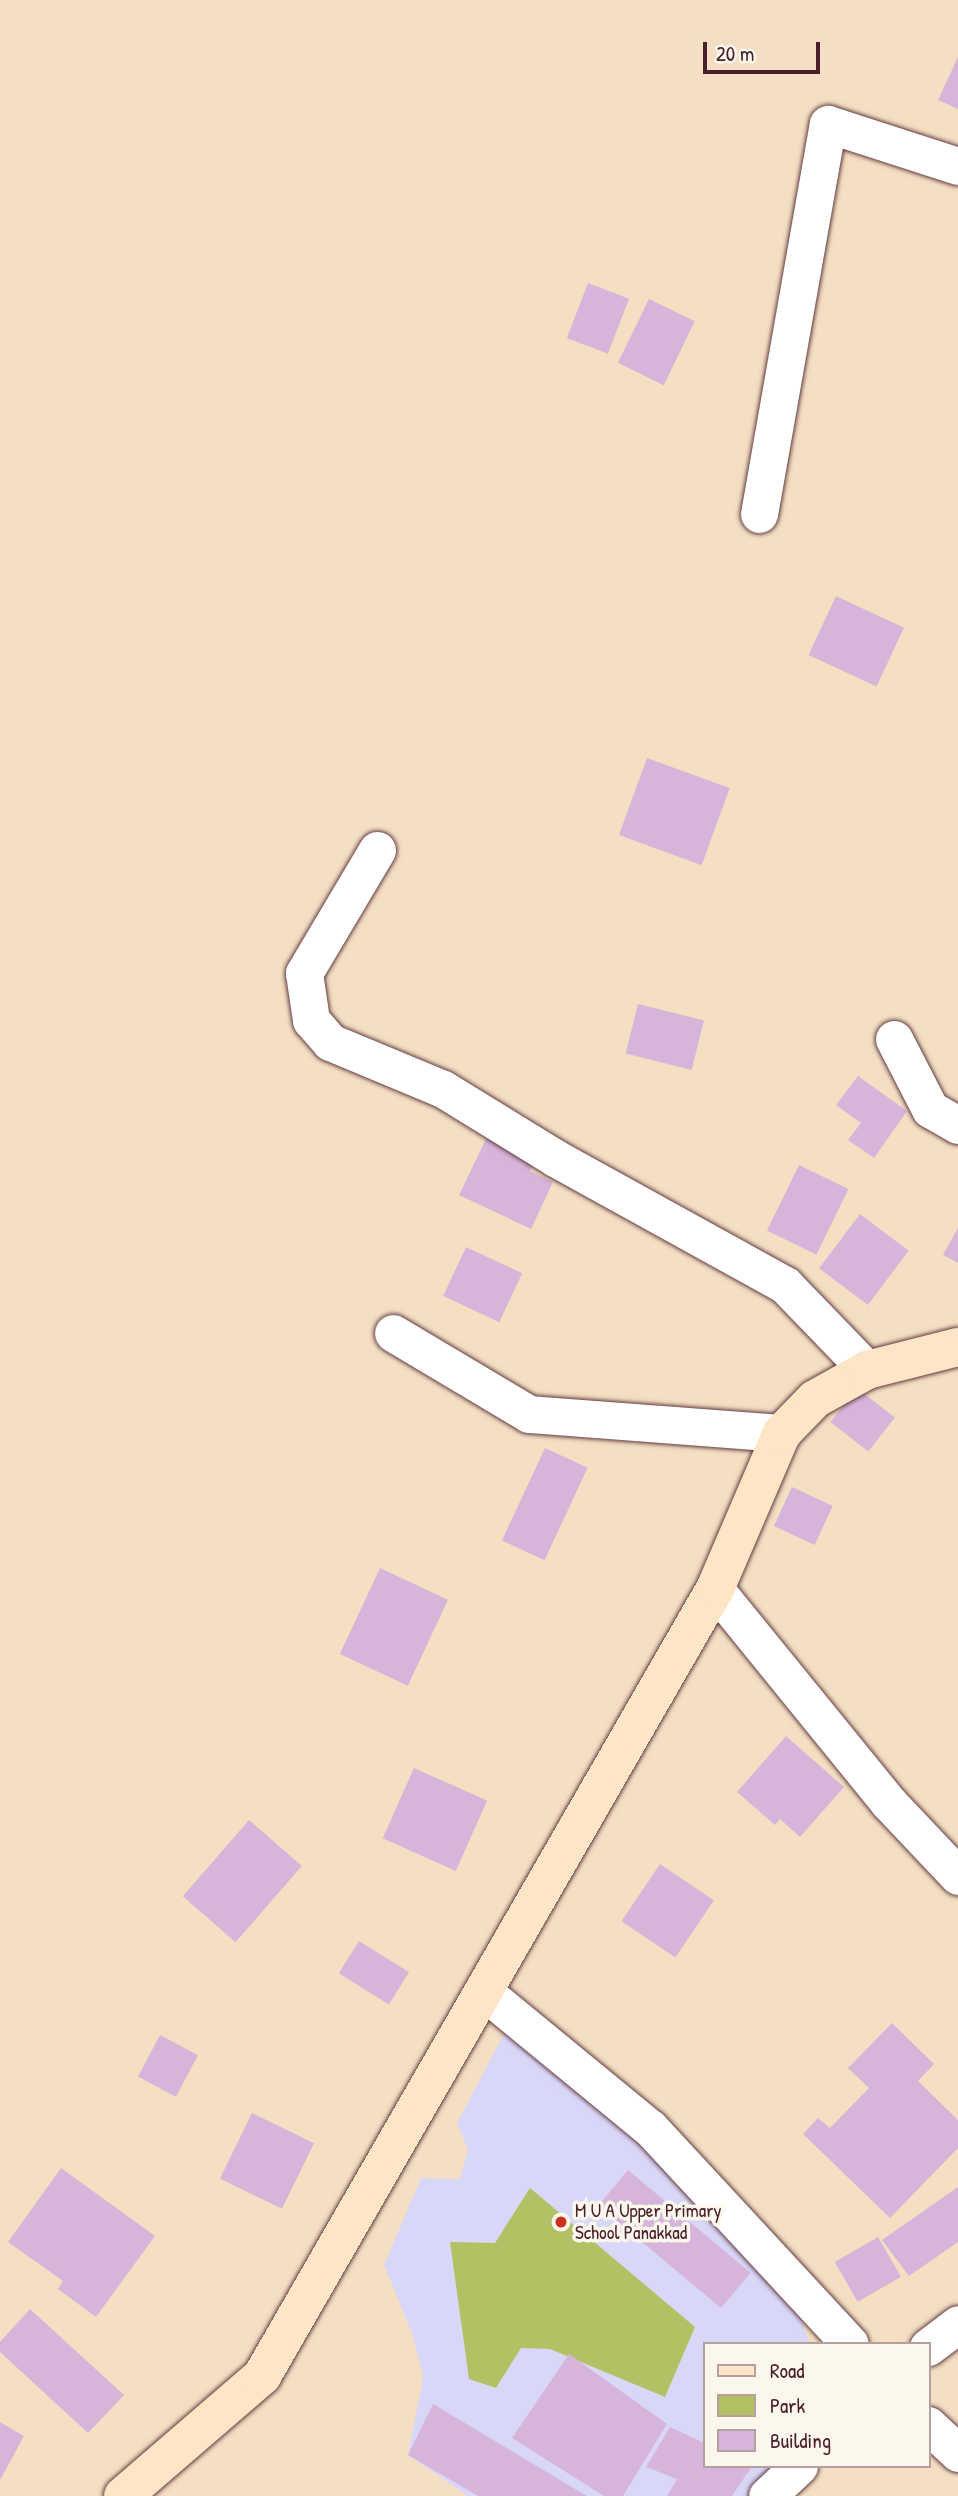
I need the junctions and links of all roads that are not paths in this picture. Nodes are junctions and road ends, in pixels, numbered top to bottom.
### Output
1 (958, 166) edge
2 (759, 514) dead end
3 (377, 850) dead end
4 (894, 1039) dead end
5 (958, 1125) edge
6 (393, 1333) dead end
7 (958, 1347) edge
8 (867, 1370) junction
9 (782, 1433) junction
10 (715, 1589) junction
11 (958, 1876) edge
12 (483, 1991) junction
13 (958, 2324) edge
14 (848, 2342) edge
15 (930, 2345) edge
16 (930, 2427) edge
17 (958, 2453) edge
18 (797, 2468) edge
19 (123, 2496) edge
20 (767, 2496) edge

1 - 2 street
3 - 8 street
4 - 5 street
6 - 9 street
7 - 8 street
8 - 9 street
9 - 10 street
10 - 11 street
10 - 12 street
12 - 14 street
12 - 19 street
13 - 15 street
16 - 17 street
18 - 20 street

